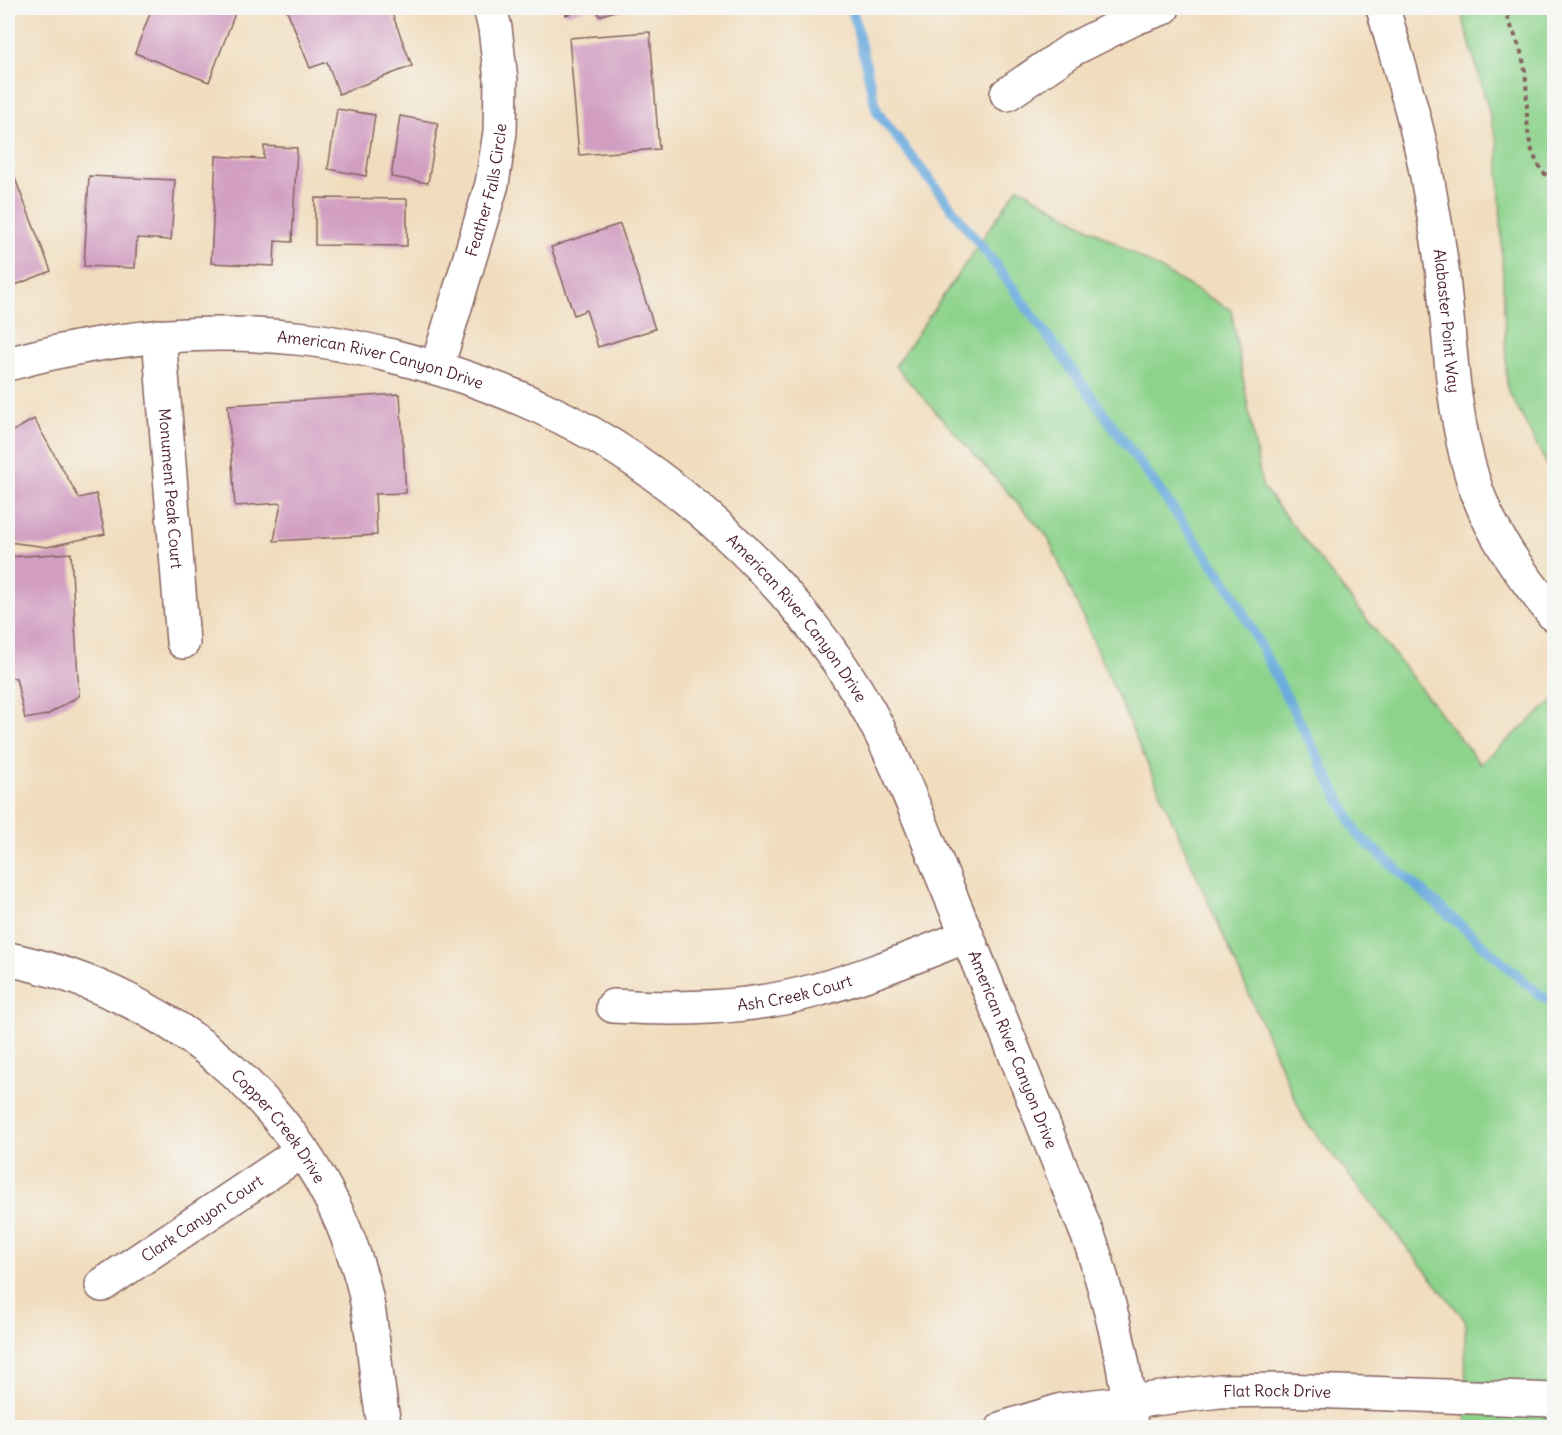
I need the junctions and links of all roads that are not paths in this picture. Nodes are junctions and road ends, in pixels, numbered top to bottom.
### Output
1 (490, 8) edge
2 (1163, 8) edge
3 (1383, 8) edge
4 (1007, 94) dead end
5 (159, 336) junction
6 (8, 364) edge
7 (437, 367) junction
8 (1554, 615) edge
9 (183, 642) dead end
10 (967, 936) junction
11 (8, 959) edge
12 (613, 1006) dead end
13 (302, 1151) junction
14 (102, 1285) dead end
15 (1554, 1400) edge
16 (1129, 1414) edge
17 (385, 1428) edge
18 (1003, 1428) edge

1 - 7 street, Feather Falls Circle
2 - 4 street
3 - 8 street, Alabaster Point Way
5 - 6 street, American River Canyon Drive
5 - 7 street, American River Canyon Drive
5 - 9 street, Monument Peak Court
7 - 10 street, American River Canyon Drive
10 - 12 street, Ash Creek Court
10 - 16 street, American River Canyon Drive
11 - 13 street, Copper Creek Drive
13 - 14 street, Clark Canyon Court
13 - 17 street, Copper Creek Drive
15 - 16 street, Flat Rock Drive
16 - 18 street, Flat Rock Drive

